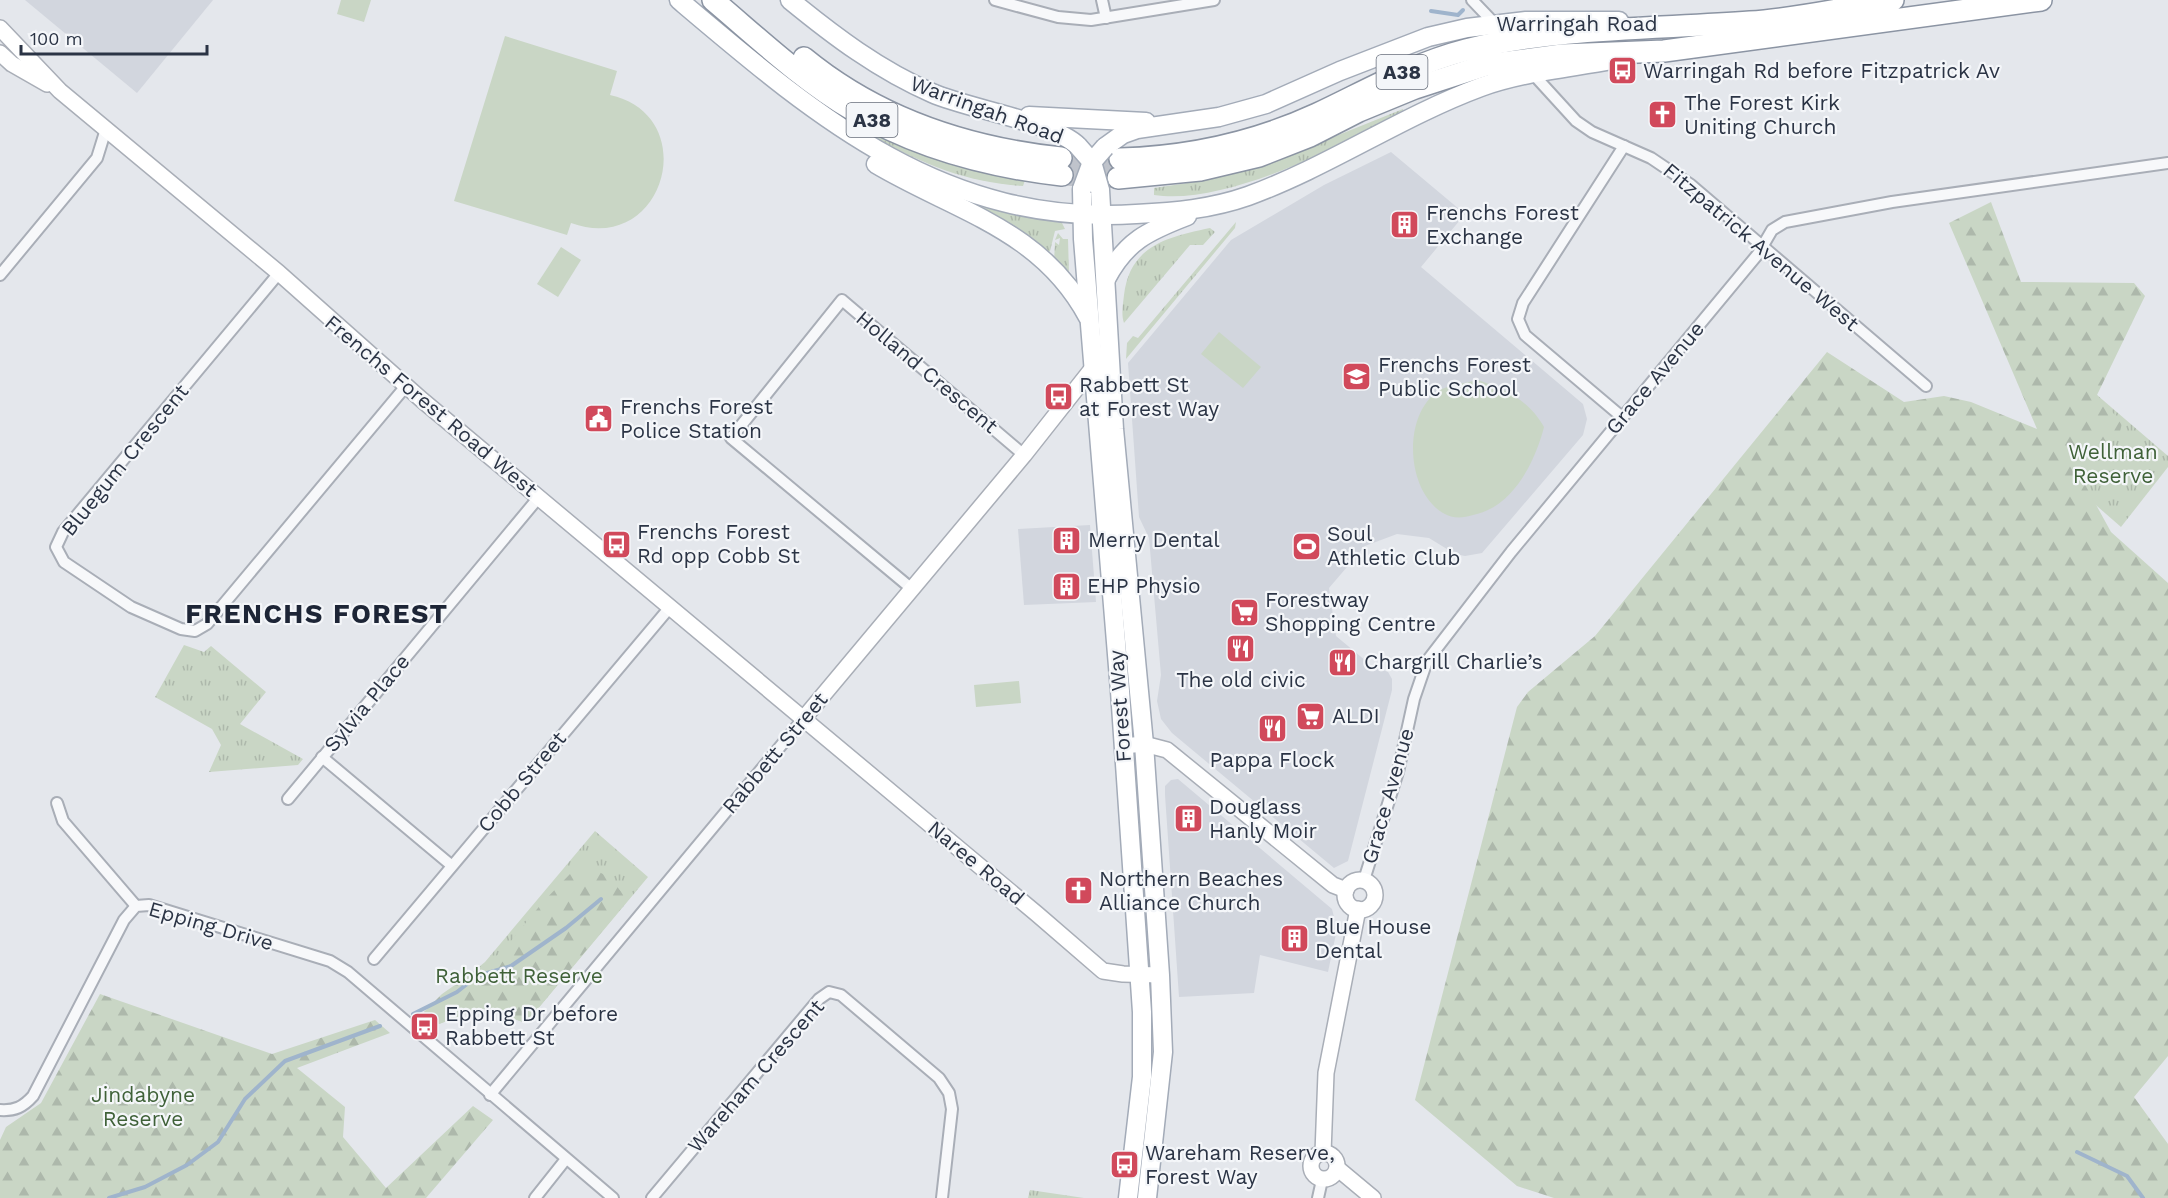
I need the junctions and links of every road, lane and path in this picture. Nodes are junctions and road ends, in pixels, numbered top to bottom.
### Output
1 (679, 0) edge
2 (713, 0) edge
3 (735, 0) edge
4 (790, 0) edge
5 (995, 0) edge
6 (1102, 0) edge
7 (1214, 0) edge
8 (1472, 0) edge
9 (1893, 0) edge
10 (2041, 0) edge
11 (1947, 7) edge
12 (1106, 18) junction
13 (1493, 22) junction
14 (1696, 26) junction
15 (0, 28) edge
16 (1664, 51) junction
17 (0, 54) edge
18 (1533, 75) junction
19 (785, 90) junction
20 (60, 91) junction
21 (995, 114) junction
22 (1180, 124) junction
23 (106, 129) junction
24 (1624, 146) junction
25 (1067, 160) junction
26 (1114, 161) junction
27 (1092, 162) junction
28 (2168, 163) edge
29 (1091, 189) junction
30 (1207, 209) junction
31 (1082, 214) junction
32 (1102, 215) junction
33 (1761, 246) junction
34 (279, 273) junction
35 (0, 275) edge
36 (1106, 279) junction
37 (1090, 321) junction
38 (1095, 365) junction
39 (406, 386) junction
40 (1926, 386) dead end
41 (1622, 417) junction
42 (1024, 455) junction
43 (539, 497) junction
44 (912, 589) junction
45 (671, 606) junction
46 (804, 718) junction
47 (1144, 744) junction
48 (1123, 746) junction
49 (322, 757) junction
50 (288, 799) dead end
51 (57, 803) dead end
52 (451, 866) junction
53 (1364, 880) junction
54 (1346, 890) junction
55 (136, 906) junction
56 (1358, 909) junction
57 (374, 959) dead end
58 (1140, 975) junction
59 (1160, 975) junction
60 (490, 1095) junction
61 (0, 1110) edge
62 (1323, 1153) junction
63 (566, 1160) junction
64 (1337, 1168) junction
65 (1322, 1180) junction
66 (535, 1198) edge
67 (613, 1198) edge
68 (652, 1198) edge
69 (942, 1198) edge
70 (1128, 1198) edge
71 (1147, 1198) edge
72 (1318, 1198) edge
73 (1373, 1198) edge

1 - 19 main road, Warringah Road / A38
2 - 25 highway, Warringah Road / A38
3 - 25 highway, Warringah Road / A38
4 - 21 main road, Warringah Road / A38
5 - 12 street
6 - 12 street
7 - 12 street
8 - 13 street
9 - 14 highway, Warringah Road / A38
10 - 11 highway, Warringah Road / A38
11 - 16 highway, Warringah Road / A38
13 - 14 main road, Warringah Road / A38
13 - 22 main road, Warringah Road / A38
14 - 26 highway, Warringah Road / A38
15 - 20 main road, Frenchs Forest Road West
16 - 18 main road, Warringah Road / A38
16 - 26 highway, Warringah Road / A38
17 - 20 main road, Frenchs Forest Road West
18 - 24 street, Fitzpatrick Avenue West
18 - 30 main road, Warringah Road / A38
19 - 31 main road, Warringah Road / A38
19 - 37 main road
20 - 23 main road, Frenchs Forest Road West
21 - 22 main road, A38
21 - 25 main road, Warringah Road
22 - 26 main road, Warringah Road
23 - 34 main road, Frenchs Forest Road West
23 - 35 street
24 - 33 street, Fitzpatrick Avenue West
24 - 41 street
25 - 27 main road, Warringah Road, bridge
26 - 27 main road, Warringah Road, bridge
27 - 29 main road, Warringah Road, bridge
28 - 33 street, Grace Avenue
29 - 31 main road, Warringah Road
29 - 32 main road, Warringah Road
30 - 32 main road, Warringah Road / A38
30 - 36 main road
31 - 32 main road, Warringah Road / A38
31 - 37 main road, Forest Way
32 - 36 main road, Forest Way
33 - 40 street, Fitzpatrick Avenue West
33 - 41 street, Grace Avenue
34 - 39 main road, Frenchs Forest Road West
34 - 39 street, Bluegum Crescent
36 - 47 main road, Forest Way
37 - 38 main road, Forest Way
38 - 42 main road, Rabbett Street
38 - 48 main road, Forest Way
39 - 43 main road, Frenchs Forest Road West
41 - 53 street, Grace Avenue
42 - 44 main road, Rabbett Street
42 - 44 street, Holland Crescent
43 - 45 main road, Frenchs Forest Road West
43 - 49 street, Sylvia Place
44 - 46 main road, Rabbett Street
45 - 46 main road, Frenchs Forest Road West
45 - 52 street, Cobb Street
46 - 58 main road, Naree Road
46 - 60 street, Rabbett Street
47 - 48 main road
47 - 54 main road
47 - 59 main road, Forest Way
48 - 58 main road, Forest Way
49 - 50 street, Sylvia Place
49 - 52 street
51 - 55 street
52 - 57 street, Cobb Street
53 - 54 main road
53 - 56 main road
54 - 56 main road
55 - 60 street, Epping Drive
55 - 61 street, Epping Drive
56 - 62 main road
58 - 59 main road, Naree Road
58 - 70 main road, Forest Way
59 - 71 main road, Forest Way
60 - 63 street, Epping Drive
62 - 64 main road
62 - 65 main road
63 - 66 street
63 - 67 street, Epping Drive
64 - 65 main road
64 - 73 main road
65 - 72 street
68 - 69 street, Wareham Crescent

